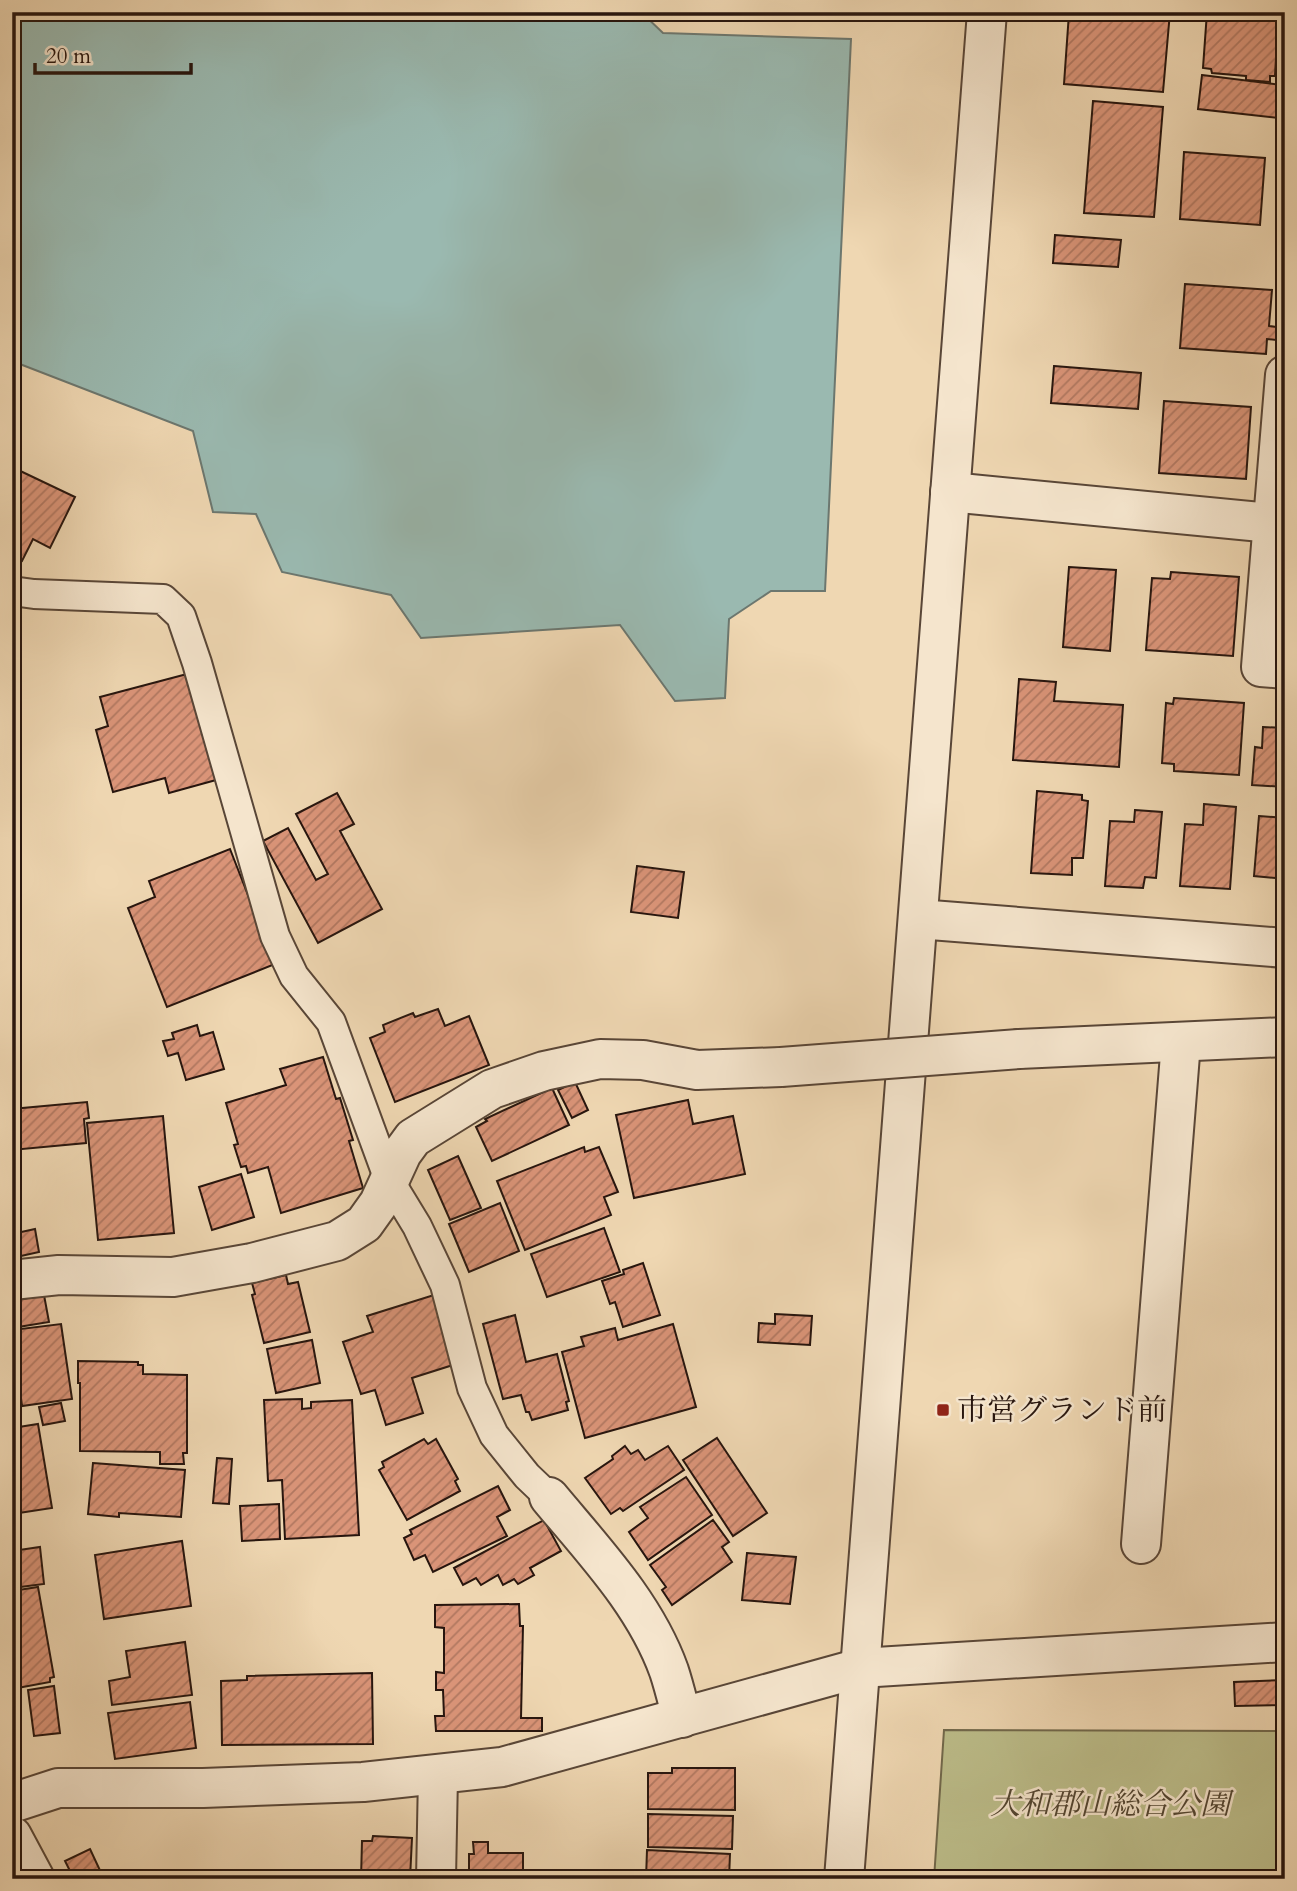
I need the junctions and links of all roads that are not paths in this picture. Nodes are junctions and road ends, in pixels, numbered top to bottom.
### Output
1 (987, 12) edge
2 (1285, 375) edge
3 (950, 492) junction
4 (1272, 523) junction
5 (12, 590) edge
6 (1285, 669) edge
7 (918, 919) junction
8 (1285, 948) edge
9 (1285, 1037) edge
10 (1181, 1042) junction
11 (389, 1180) junction
12 (12, 1280) edge
13 (549, 1497) joint
14 (1141, 1544) dead end
15 (1285, 1642) edge
16 (860, 1668) junction
17 (682, 1718) junction
18 (438, 1775) junction
19 (12, 1803) edge
20 (12, 1836) edge
21 (35, 1879) edge
22 (436, 1879) edge
23 (844, 1879) edge

1 - 3 street
2 - 4 street
3 - 4 street
3 - 7 street
4 - 6 street
5 - 11 lane
7 - 8 street
7 - 16 street
9 - 10 street
10 - 11 street, bridge
10 - 14 street
11 - 12 street
11 - 13 lane
13 - 17 street
15 - 16 street
16 - 17 street
16 - 23 street
17 - 18 street
18 - 19 street
18 - 22 street
20 - 21 street

